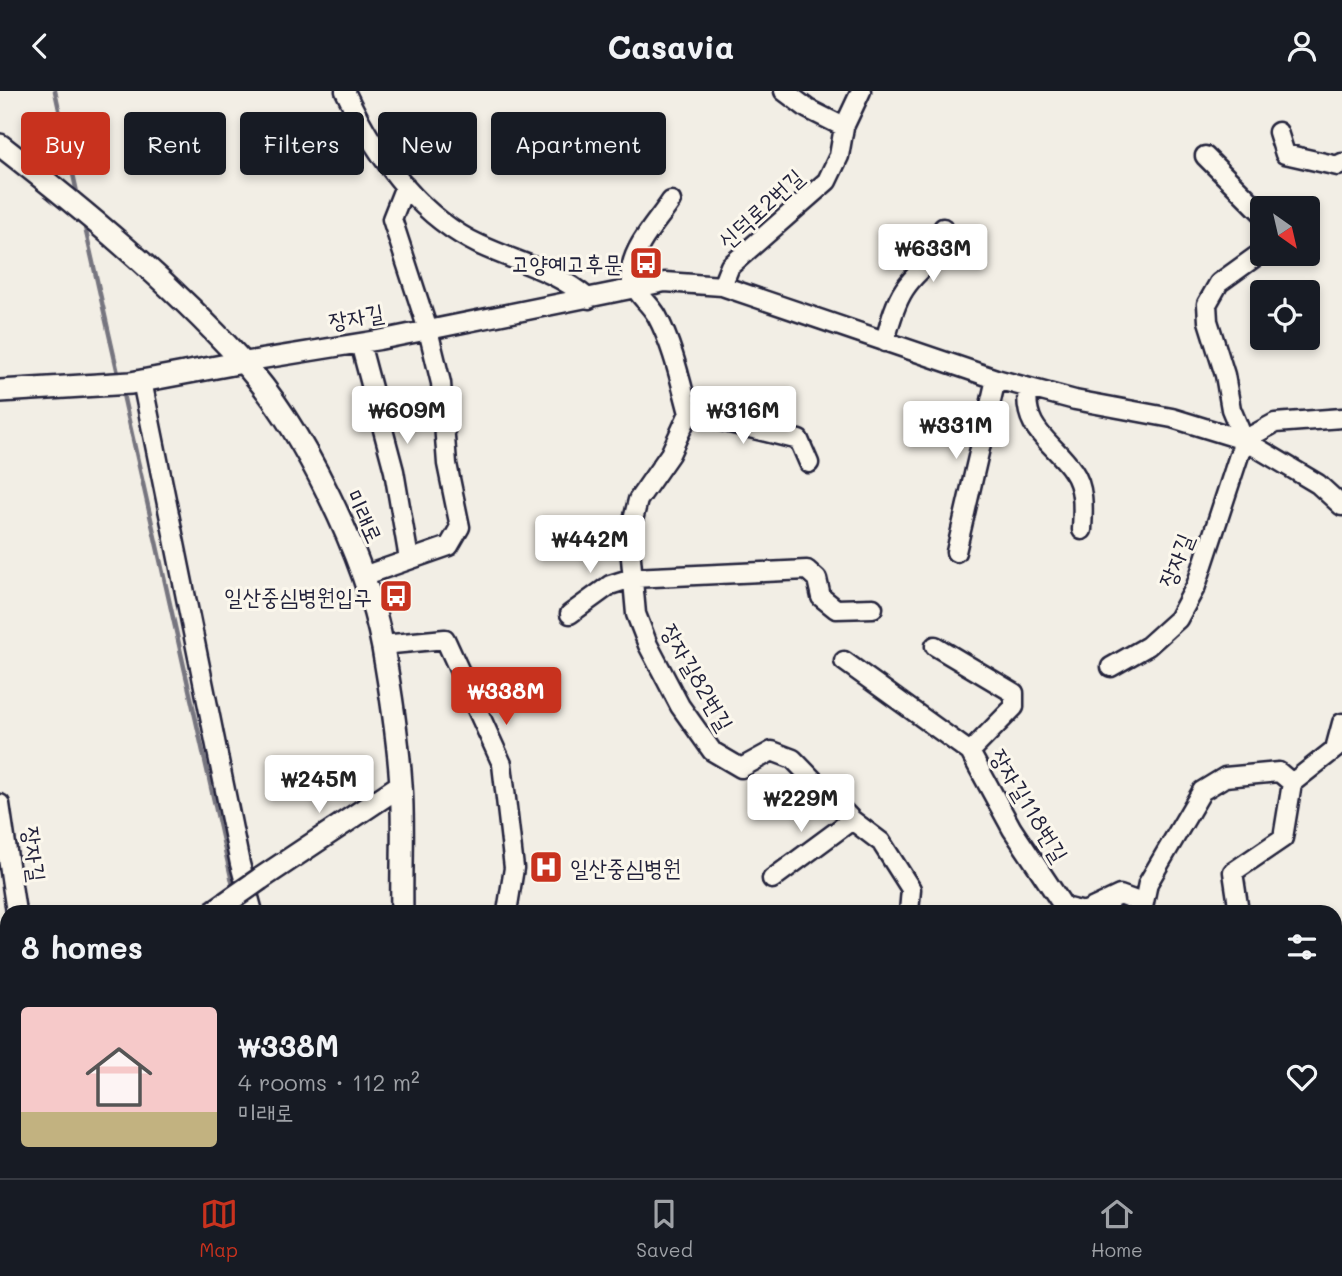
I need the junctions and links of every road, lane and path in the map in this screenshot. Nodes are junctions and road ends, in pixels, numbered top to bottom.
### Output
1 (345, 91) edge
2 (784, 91) edge
3 (861, 91) edge
4 (844, 127) junction
5 (1278, 132) dead end
6 (0, 145) edge
7 (1205, 156) dead end
8 (1342, 163) edge
9 (405, 186) junction
10 (671, 201) dead end
11 (1250, 201) edge
12 (943, 227) dead end
13 (1250, 261) edge
14 (722, 286) junction
15 (635, 290) junction
16 (589, 299) junction
17 (428, 330) junction
18 (885, 342) junction
19 (360, 343) junction
20 (243, 362) junction
21 (996, 379) junction
22 (136, 382) junction
23 (1028, 388) junction
24 (0, 391) edge
25 (689, 413) junction
26 (1342, 418) edge
27 (1244, 440) junction
28 (809, 463) dead end
29 (1342, 506) edge
30 (1082, 530) dead end
31 (956, 552) dead end
32 (409, 559) junction
33 (363, 576) junction
34 (632, 578) junction
35 (873, 608) dead end
36 (570, 614) dead end
37 (382, 645) junction
38 (935, 646) dead end
39 (844, 661) dead end
40 (1111, 667) dead end
41 (1342, 723) edge
42 (970, 753) junction
43 (1292, 783) junction
44 (401, 785) junction
45 (0, 804) edge
46 (852, 820) junction
47 (772, 879) dead end
48 (15, 905) edge
49 (223, 905) edge
50 (251, 905) edge
51 (402, 905) edge
52 (508, 905) edge
53 (910, 905) edge
54 (1062, 905) edge
55 (1099, 905) edge
56 (1138, 905) edge
57 (1142, 905) edge
58 (1238, 905) edge

1 - 9 street
2 - 4 street
3 - 4 street, 신덕로2번길
4 - 14 street, 신덕로2번길
5 - 8 street
6 - 20 street, 미래로
7 - 11 street
9 - 16 street
9 - 17 street
10 - 15 street
12 - 18 street
13 - 27 street
14 - 15 street, 장자길
14 - 18 street, 장자길
15 - 16 street, 장자길
15 - 25 street
16 - 17 street, 장자길
17 - 19 street, 장자길
17 - 32 street
18 - 21 street, 장자길
19 - 20 street, 장자길
19 - 32 street
20 - 22 street, 장자길
20 - 33 street, 미래로
21 - 23 street, 장자길
21 - 31 street
22 - 24 street, 장자길
22 - 50 street
23 - 27 street, 장자길
23 - 30 street
25 - 28 street
25 - 34 street, 장자길82번길
26 - 27 street
27 - 29 street, 장자길
27 - 40 street, 장자길
32 - 33 street
33 - 37 street, 미래로
34 - 35 street
34 - 36 street
34 - 46 street, 장자길82번길
37 - 44 street, 미래로
37 - 52 street
38 - 42 street
39 - 42 street, 장자길118번길
41 - 43 street
42 - 54 street, 장자길118번길
43 - 57 street, 장자길118번길
43 - 58 street
44 - 49 street, bridge
44 - 51 street, 미래로
45 - 48 street, 장자길
46 - 47 street
46 - 53 street, 장자길82번길
55 - 56 street, 장자길118번길

